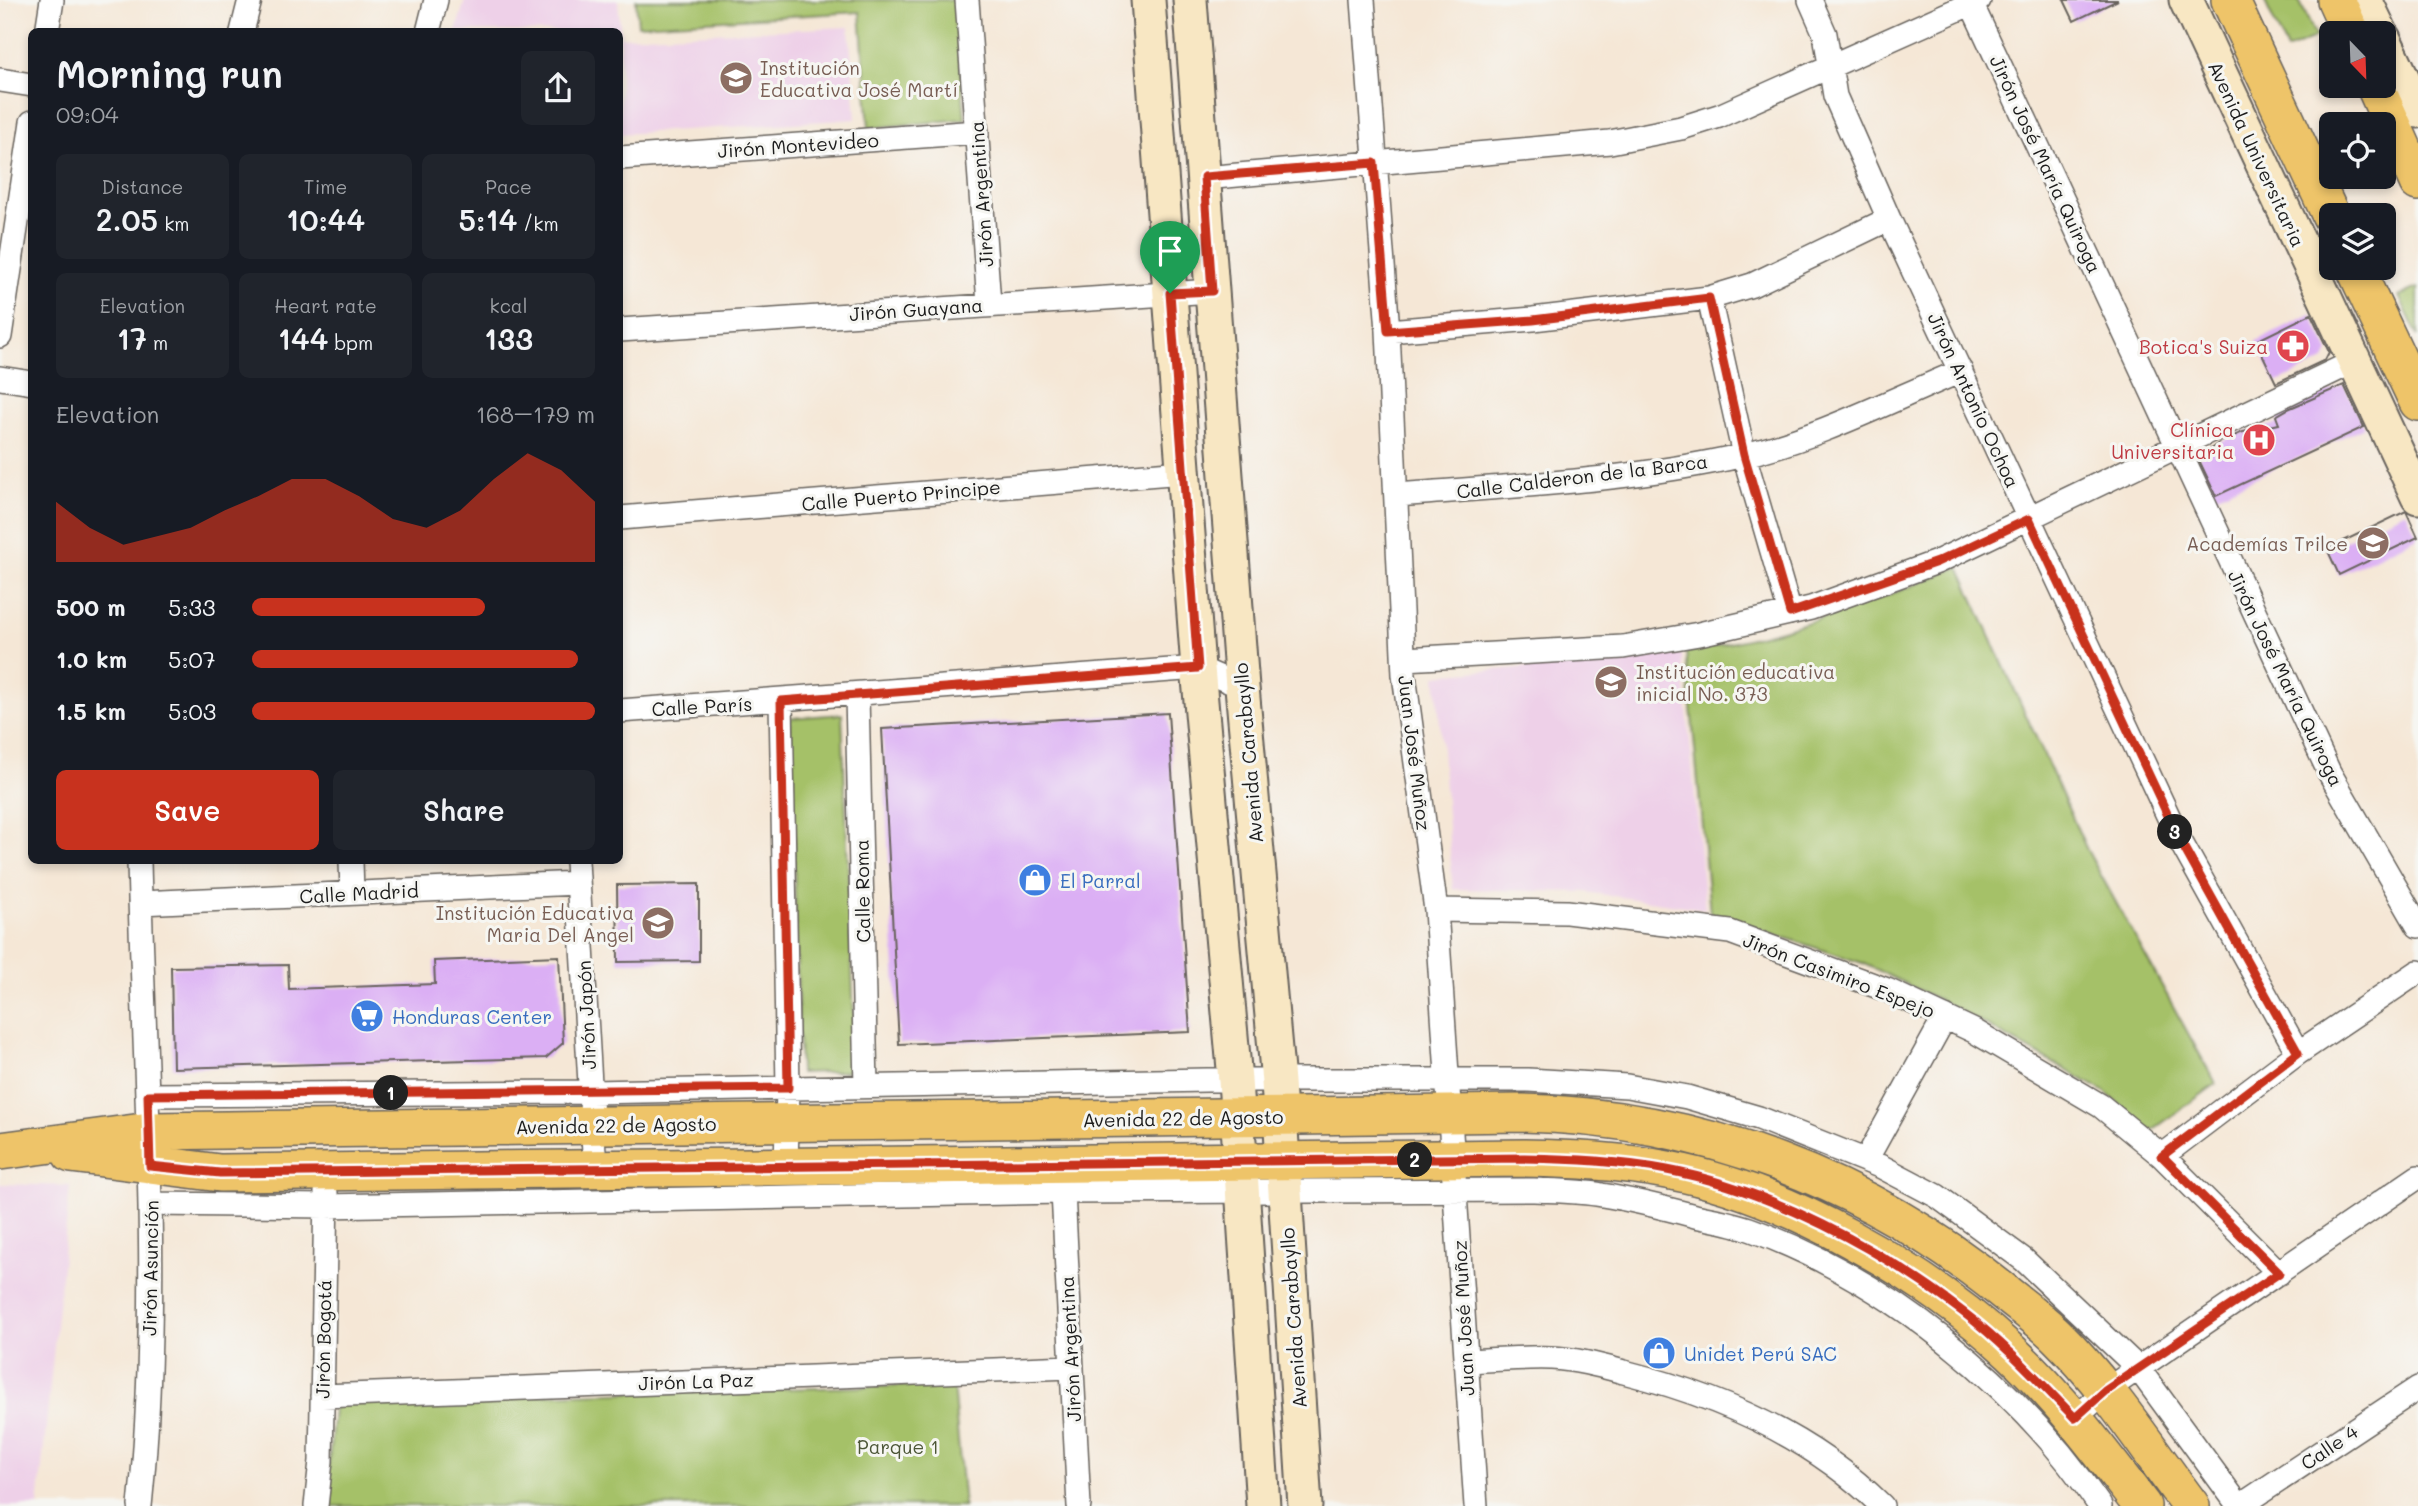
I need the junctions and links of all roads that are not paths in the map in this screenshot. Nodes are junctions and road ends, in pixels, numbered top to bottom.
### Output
1 (52, 0) edge
2 (250, 0) edge
3 (436, 0) edge
4 (967, 0) edge
5 (1147, 0) edge
6 (1190, 0) edge
7 (1363, 0) edge
8 (1810, 0) edge
9 (2186, 0) edge
10 (2230, 0) edge
11 (2336, 0) edge
12 (2365, 0) edge
13 (1975, 2) edge
14 (2346, 21) edge
15 (2375, 21) edge
16 (48, 28) edge
17 (243, 28) edge
18 (429, 28) edge
19 (1831, 67) junction
20 (2396, 69) edge
21 (2396, 77) edge
22 (0, 80) edge
23 (28, 84) edge
24 (2418, 111) edge
25 (977, 132) junction
26 (28, 149) edge
27 (623, 158) edge
28 (1374, 163) junction
29 (1204, 177) junction
30 (2418, 182) edge
31 (2325, 203) edge
32 (1889, 219) junction
33 (2361, 280) edge
34 (1212, 291) junction
35 (1170, 293) junction
36 (1709, 298) junction
37 (989, 304) junction
38 (623, 330) edge
39 (1388, 331) junction
40 (0, 336) edge
41 (2353, 362) junction
42 (1961, 370) junction
43 (0, 378) edge
44 (28, 382) edge
45 (2418, 402) edge
46 (2176, 446) junction
47 (1744, 455) junction
48 (1183, 472) junction
49 (1396, 495) junction
50 (2418, 497) edge
51 (623, 518) edge
52 (2029, 519) junction
53 (1790, 613) junction
54 (1404, 659) junction
55 (1198, 668) junction
56 (1242, 687) junction
57 (857, 695) junction
58 (781, 701) junction
59 (623, 711) edge
60 (139, 864) edge
61 (351, 864) edge
62 (578, 872) edge
63 (352, 893) junction
64 (140, 903) junction
65 (1436, 910) junction
66 (2418, 926) edge
67 (2418, 972) edge
68 (1945, 1017) junction
69 (2298, 1053) junction
70 (1235, 1080) junction
71 (866, 1086) junction
72 (148, 1095) junction
73 (1450, 1098) junction
74 (1279, 1099) junction
75 (788, 1105) junction
76 (592, 1108) junction
77 (1238, 1118) junction
78 (18, 1149) edge
79 (150, 1149) junction
80 (2162, 1156) junction
81 (1866, 1160) junction
82 (786, 1165) junction
83 (595, 1169) junction
84 (1455, 1175) junction
85 (1242, 1176) junction
86 (1283, 1176) junction
87 (2418, 1177) edge
88 (326, 1189) junction
89 (1063, 1192) junction
90 (152, 1204) junction
91 (2279, 1273) junction
92 (1465, 1361) junction
93 (1070, 1367) junction
94 (2138, 1368) junction
95 (2418, 1388) edge
96 (2105, 1391) junction
97 (323, 1396) junction
98 (2075, 1418) junction
99 (1869, 1502) edge
100 (140, 1506) edge
101 (316, 1506) edge
102 (1079, 1506) edge
103 (1263, 1506) edge
104 (1305, 1506) edge
105 (1476, 1506) edge
106 (2100, 1506) edge
107 (2142, 1506) edge
108 (2191, 1506) edge
109 (2239, 1506) edge

1 - 16 street
2 - 17 street
3 - 18 street
4 - 25 street, Jirón Argentina
5 - 35 main road
6 - 29 main road, Avenida Carabayllo
7 - 28 street, Juan José Muñoz
8 - 19 street, Jirón Antonio Ochoa
9 - 41 main road, Avenida Universitaria
10 - 31 main road
11 - 14 main road
12 - 15 main road
13 - 19 street
13 - 46 street, Jirón José María Quiroga
19 - 28 street
19 - 32 street, Jirón Antonio Ochoa
20 - 24 main road
21 - 30 main road
22 - 23 street
25 - 27 street, Jirón Montevideo
25 - 37 street, Jirón Argentina
26 - 40 street
28 - 29 street
28 - 39 street, Juan José Muñoz
29 - 34 main road, Avenida Carabayllo
32 - 36 street
32 - 42 street, Jirón Antonio Ochoa
33 - 45 main road
34 - 35 street, Jirón Guayana
34 - 56 main road, Avenida Carabayllo
35 - 37 street, Jirón Guayana
35 - 48 main road
36 - 39 street
36 - 47 street
37 - 38 street, Jirón Guayana
39 - 49 street, Juan José Muñoz
41 - 46 street
41 - 50 main road, Avenida Universitaria
42 - 47 street, Calle Calderon de la Barca
42 - 52 street, Jirón Antonio Ochoa
43 - 44 street
46 - 52 street
46 - 66 street, Jirón José María Quiroga
47 - 49 street, Calle Calderon de la Barca
47 - 53 street
48 - 51 street, Calle Puerto Principe
48 - 55 main road
49 - 54 street, Juan José Muñoz
52 - 53 street
52 - 69 street, Jirón Antonio Ochoa
53 - 54 street
54 - 65 street, Juan José Muñoz
55 - 56 street, Calle París
55 - 57 street, Calle París
55 - 70 main road
56 - 74 main road, Avenida Carabayllo
57 - 58 street, Calle París
57 - 71 street, Calle Roma
58 - 59 street, Calle París
58 - 75 street
60 - 64 street, Jirón Asunción
61 - 63 street
62 - 63 street, Calle Madrid
62 - 76 street, Jirón Japón
63 - 64 street, Calle Madrid
64 - 72 street, Jirón Asunción
65 - 68 street, Jirón Casimiro Espejo
65 - 73 street, Juan José Muñoz
67 - 69 street
68 - 80 street, Jirón Casimiro Espejo
68 - 81 street
69 - 80 street
70 - 71 street, Avenida 22 de Agosto
70 - 74 street, Avenida 22 de Agosto
70 - 77 main road
71 - 75 street, Avenida 22 de Agosto
72 - 76 street, Avenida 22 de Agosto
72 - 79 street, Jirón Asunción
73 - 74 main road, Avenida 22 de Agosto
73 - 81 street, Avenida 22 de Agosto
73 - 84 street, Juan José Muñoz
73 - 96 main road, Avenida 22 de Agosto
74 - 77 main road, Avenida 22 de Agosto
74 - 86 main road, Avenida Carabayllo
75 - 76 main road, Avenida 22 de Agosto
75 - 77 main road, Avenida 22 de Agosto
75 - 82 street
76 - 79 main road, Avenida 22 de Agosto
76 - 83 street, Jirón Japón
77 - 85 main road
78 - 79 main road, Avenida 22 de Agosto
79 - 88 main road, Avenida 22 de Agosto
79 - 90 street, Jirón Asunción
80 - 91 street, Jirón Casimiro Espejo
81 - 94 street, Avenida 22 de Agosto
82 - 83 main road, Avenida 22 de Agosto
82 - 85 main road, Avenida 22 de Agosto
83 - 88 main road, Avenida 22 de Agosto
84 - 86 main road, Avenida 22 de Agosto
84 - 92 street, Juan José Muñoz
84 - 98 main road, Avenida 22 de Agosto
84 - 106 street, Avenida 22 de Agosto
85 - 86 main road, Avenida 22 de Agosto
85 - 89 street, Avenida 22 de Agosto
85 - 103 main road
86 - 104 main road, Avenida Carabayllo
87 - 91 street
88 - 89 street, Avenida 22 de Agosto
88 - 90 street, Avenida 22 de Agosto
88 - 97 street, Jirón Bogotá
89 - 93 street, Jirón Argentina
90 - 100 street, Jirón Asunción
91 - 94 street
92 - 99 street
92 - 105 street, Juan José Muñoz
93 - 97 street, Jirón La Paz
93 - 102 street, Jirón Argentina
94 - 96 street
94 - 109 street, Avenida 22 de Agosto
95 - 109 street, Calle 4
96 - 98 street
96 - 108 main road, Avenida 22 de Agosto
97 - 101 street, Jirón Bogotá
98 - 107 main road, Avenida 22 de Agosto

